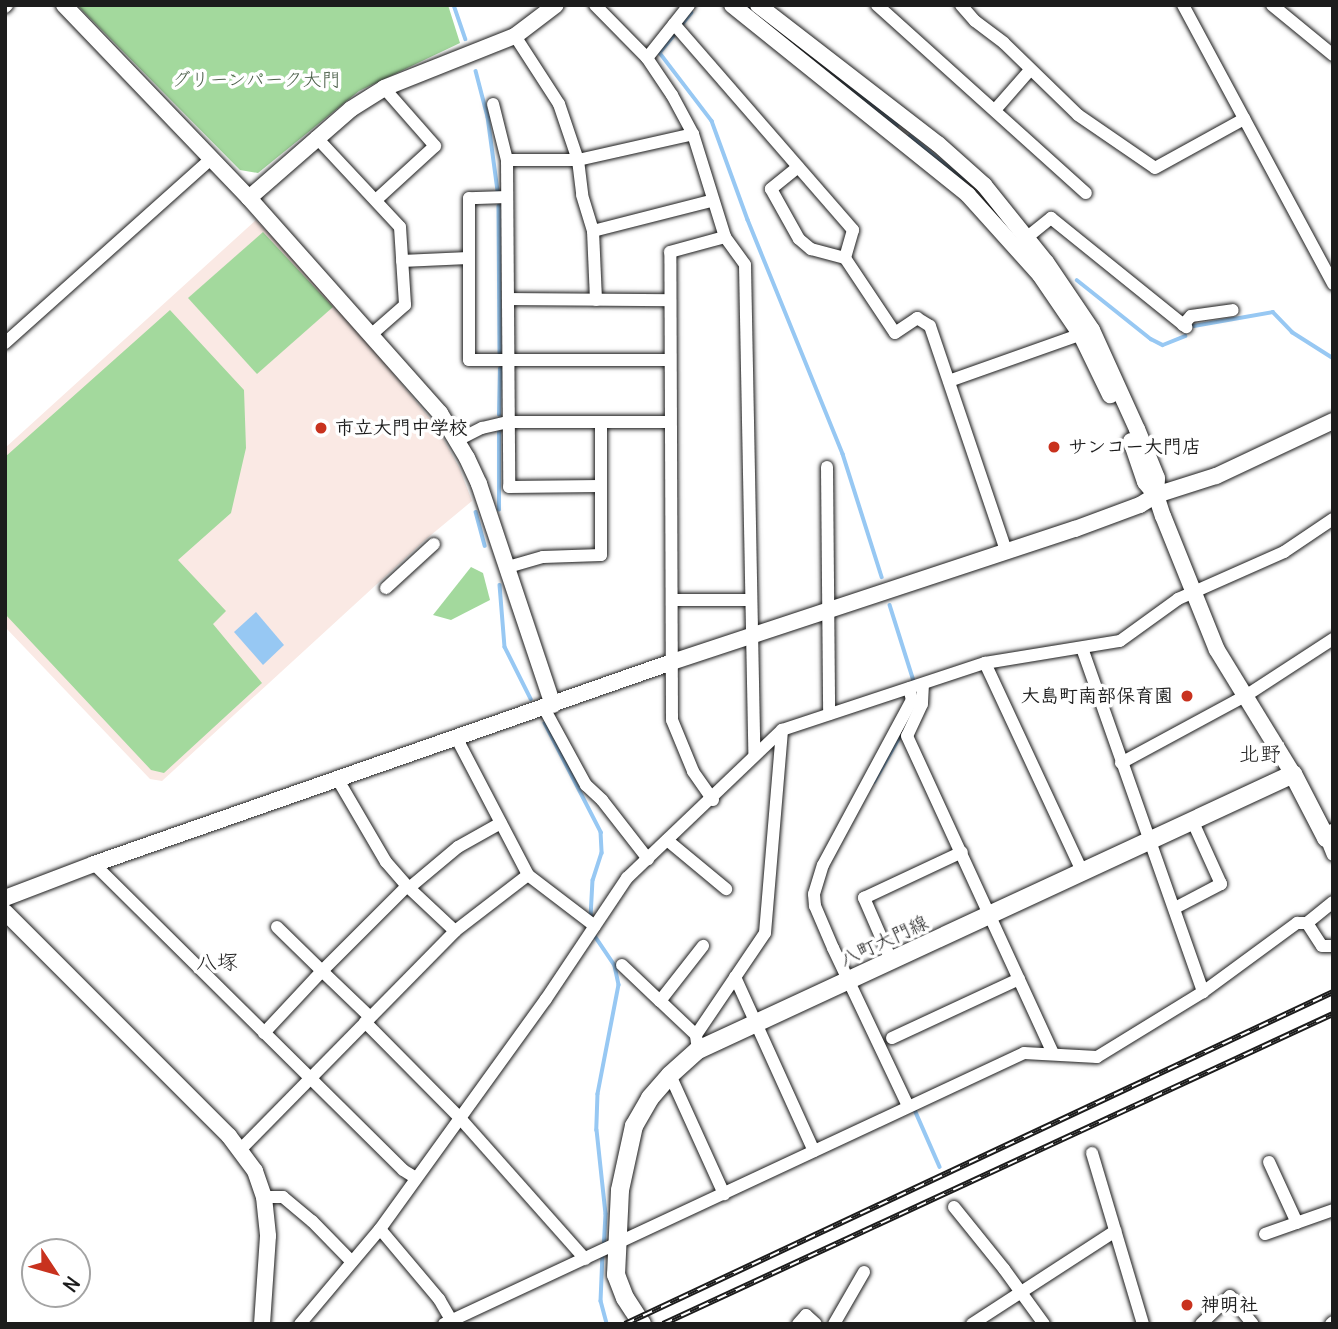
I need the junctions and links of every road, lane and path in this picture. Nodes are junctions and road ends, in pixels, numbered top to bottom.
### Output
1 (64, 5) edge
2 (556, 5) edge
3 (595, 5) edge
4 (688, 5) edge
5 (732, 5) edge
6 (758, 5) edge
7 (877, 5) edge
8 (961, 5) edge
9 (1183, 5) edge
10 (1272, 5) edge
11 (674, 24) junction
12 (515, 36) junction
13 (1333, 55) edge
14 (647, 58) junction
15 (1030, 70) junction
16 (384, 88) junction
17 (493, 104) dead end
18 (995, 110) junction
19 (1244, 120) junction
20 (693, 134) junction
21 (316, 137) junction
22 (212, 159) junction
23 (507, 160) junction
24 (578, 160) junction
25 (797, 167) junction
26 (1086, 193) dead end
27 (507, 197) junction
28 (249, 198) junction
29 (376, 200) junction
30 (711, 201) junction
31 (593, 232) junction
32 (725, 237) junction
33 (1022, 241) junction
34 (468, 258) junction
35 (845, 258) junction
36 (402, 261) junction
37 (1333, 284) edge
38 (509, 299) junction
39 (596, 300) junction
40 (670, 300) junction
41 (1233, 310) dead end
42 (1086, 332) junction
43 (372, 334) junction
44 (5, 343) edge
45 (510, 360) junction
46 (670, 360) junction
47 (949, 381) junction
48 (1333, 421) edge
49 (508, 422) junction
50 (670, 422) junction
51 (601, 424) junction
52 (458, 440) junction
53 (827, 467) dead end
54 (600, 486) junction
55 (1157, 495) junction
56 (1333, 519) edge
57 (434, 544) dead end
58 (1006, 550) junction
59 (508, 567) junction
60 (386, 588) dead end
61 (1193, 593) junction
62 (672, 600) junction
63 (751, 600) junction
64 (830, 609) junction
65 (752, 636) junction
66 (1333, 639) edge
67 (1082, 648) junction
68 (671, 662) junction
69 (985, 663) junction
70 (923, 684) junction
71 (909, 688) junction
72 (1247, 695) junction
73 (548, 707) junction
74 (830, 713) junction
75 (782, 730) junction
76 (456, 737) junction
77 (754, 755) junction
78 (1121, 762) junction
79 (1293, 774) junction
80 (337, 778) junction
81 (713, 800) junction
82 (1192, 820) junction
83 (501, 823) junction
84 (667, 841) junction
85 (1149, 841) junction
86 (1330, 842) edge
87 (962, 852) junction
88 (648, 859) junction
89 (94, 864) junction
90 (1082, 871) junction
91 (528, 875) junction
92 (408, 887) junction
93 (726, 888) dead end
94 (5, 898) edge
95 (1333, 902) edge
96 (1174, 908) junction
97 (5, 912) edge
98 (990, 914) junction
99 (1307, 923) junction
100 (595, 926) junction
101 (277, 927) dead end
102 (455, 931) junction
103 (703, 946) dead end
104 (1333, 946) edge
105 (891, 960) junction
106 (622, 965) dead end
107 (322, 971) junction
108 (735, 977) junction
109 (1019, 979) junction
110 (848, 981) junction
111 (1203, 992) junction
112 (660, 1001) junction
113 (367, 1019) junction
114 (757, 1024) junction
115 (264, 1033) junction
116 (892, 1038) dead end
117 (697, 1042) junction
118 (1054, 1053) junction
119 (670, 1075) junction
120 (310, 1079) junction
121 (908, 1106) junction
122 (459, 1117) junction
123 (241, 1149) junction
124 (814, 1151) junction
125 (1092, 1153) dead end
126 (1269, 1162) dead end
127 (416, 1178) junction
128 (724, 1194) junction
129 (264, 1197) junction
130 (954, 1207) dead end
131 (1333, 1210) edge
132 (1297, 1223) junction
133 (380, 1229) junction
134 (1115, 1231) junction
135 (1265, 1234) dead end
136 (618, 1244) junction
137 (585, 1259) junction
138 (352, 1262) junction
139 (864, 1272) dead end
140 (1020, 1291) junction
141 (448, 1322) edge
142 (262, 1324) edge
143 (300, 1324) edge
144 (642, 1324) edge
145 (798, 1324) edge
146 (816, 1324) edge
147 (834, 1324) edge
148 (972, 1324) edge
149 (1044, 1324) edge
150 (1143, 1324) edge
151 (1201, 1324) edge
152 (1253, 1324) edge

1 - 22 street
2 - 12 street
3 - 14 street
4 - 11 street
5 - 33 street
6 - 33 street
7 - 18 street
8 - 15 street
9 - 19 street
10 - 13 street
11 - 14 street
11 - 25 street
12 - 16 street
12 - 24 street
14 - 20 street
15 - 18 street
15 - 19 street
16 - 21 street
16 - 29 street
17 - 23 street
18 - 26 street
19 - 37 street
20 - 24 street
20 - 30 street
21 - 28 street
21 - 29 street
22 - 28 street
22 - 44 street
23 - 24 street
23 - 27 street
24 - 31 street
25 - 35 street
25 - 35 street
27 - 34 street
27 - 38 street
28 - 43 street
29 - 36 street
30 - 31 street
30 - 32 street
31 - 39 street
32 - 40 street
32 - 63 street
33 - 41 street
33 - 42 street
34 - 36 street
34 - 45 street
35 - 47 street
36 - 43 street
38 - 39 street
38 - 45 street
39 - 40 street
40 - 46 street
42 - 47 street
42 - 55 street
43 - 52 street
45 - 46 street
45 - 49 street
46 - 50 street
47 - 58 street
48 - 55 street
49 - 51 street
49 - 52 street
49 - 54 street
50 - 51 street
50 - 62 street
51 - 54 street
52 - 59 street
53 - 64 street
54 - 59 street
55 - 58 street
55 - 61 street
56 - 61 street
57 - 60 street
58 - 64 street
59 - 73 street
61 - 67 street
61 - 72 street
62 - 63 street
62 - 68 street
63 - 65 street
64 - 65 street
64 - 74 street
65 - 68 street
65 - 77 street
66 - 72 street
67 - 69 street
67 - 78 street
68 - 73 street
68 - 81 street
69 - 70 street
69 - 90 street
70 - 71 street
70 - 87 street
71 - 74 street
71 - 110 street
72 - 78 street
72 - 79 street
73 - 76 street
73 - 88 street
74 - 75 street
75 - 77 street
75 - 108 street
76 - 80 street
76 - 83 street
77 - 81 street
78 - 85 street
79 - 82 main road, 八町大門線
79 - 86 main road
80 - 89 street
80 - 92 street
81 - 84 street
82 - 85 main road, 八町大門線
82 - 96 street
83 - 91 street
83 - 92 street
84 - 88 street
84 - 93 street
85 - 90 main road, 八町大門線
85 - 96 street
87 - 98 street
87 - 105 street
88 - 100 street
89 - 94 street
89 - 115 street
90 - 98 main road, 八町大門線
91 - 100 street
91 - 102 street
92 - 102 street
92 - 107 street
95 - 99 street
96 - 111 street
97 - 123 street
98 - 105 main road, 八町大門線
98 - 109 street
99 - 104 street
99 - 111 street
100 - 122 street
101 - 107 street
102 - 113 street
103 - 112 street
105 - 110 main road, 八町大門線
106 - 112 street
107 - 113 street
107 - 115 street
108 - 114 street
108 - 117 street
109 - 116 street
109 - 118 street
110 - 114 main road, 八町大門線
110 - 121 street
111 - 118 street
112 - 117 street
113 - 120 street
113 - 122 street
114 - 117 main road, 八町大門線
114 - 124 street
115 - 120 street
117 - 119 main road, 八町大門線
118 - 121 street
119 - 128 street
119 - 136 main road, 八町大門線
120 - 123 street
120 - 127 street
121 - 124 street
122 - 127 street
122 - 137 street
123 - 129 street
124 - 128 street
125 - 134 street
126 - 132 street
127 - 133 street
128 - 136 street
129 - 138 street
129 - 142 street
130 - 140 street
131 - 132 street
132 - 135 street
133 - 138 street
133 - 141 street
134 - 140 street
134 - 150 street
136 - 137 street
136 - 144 main road, 八町大門線
137 - 141 street
138 - 143 street
139 - 147 street
140 - 148 street
140 - 149 street
145 - 146 street
151 - 152 street

